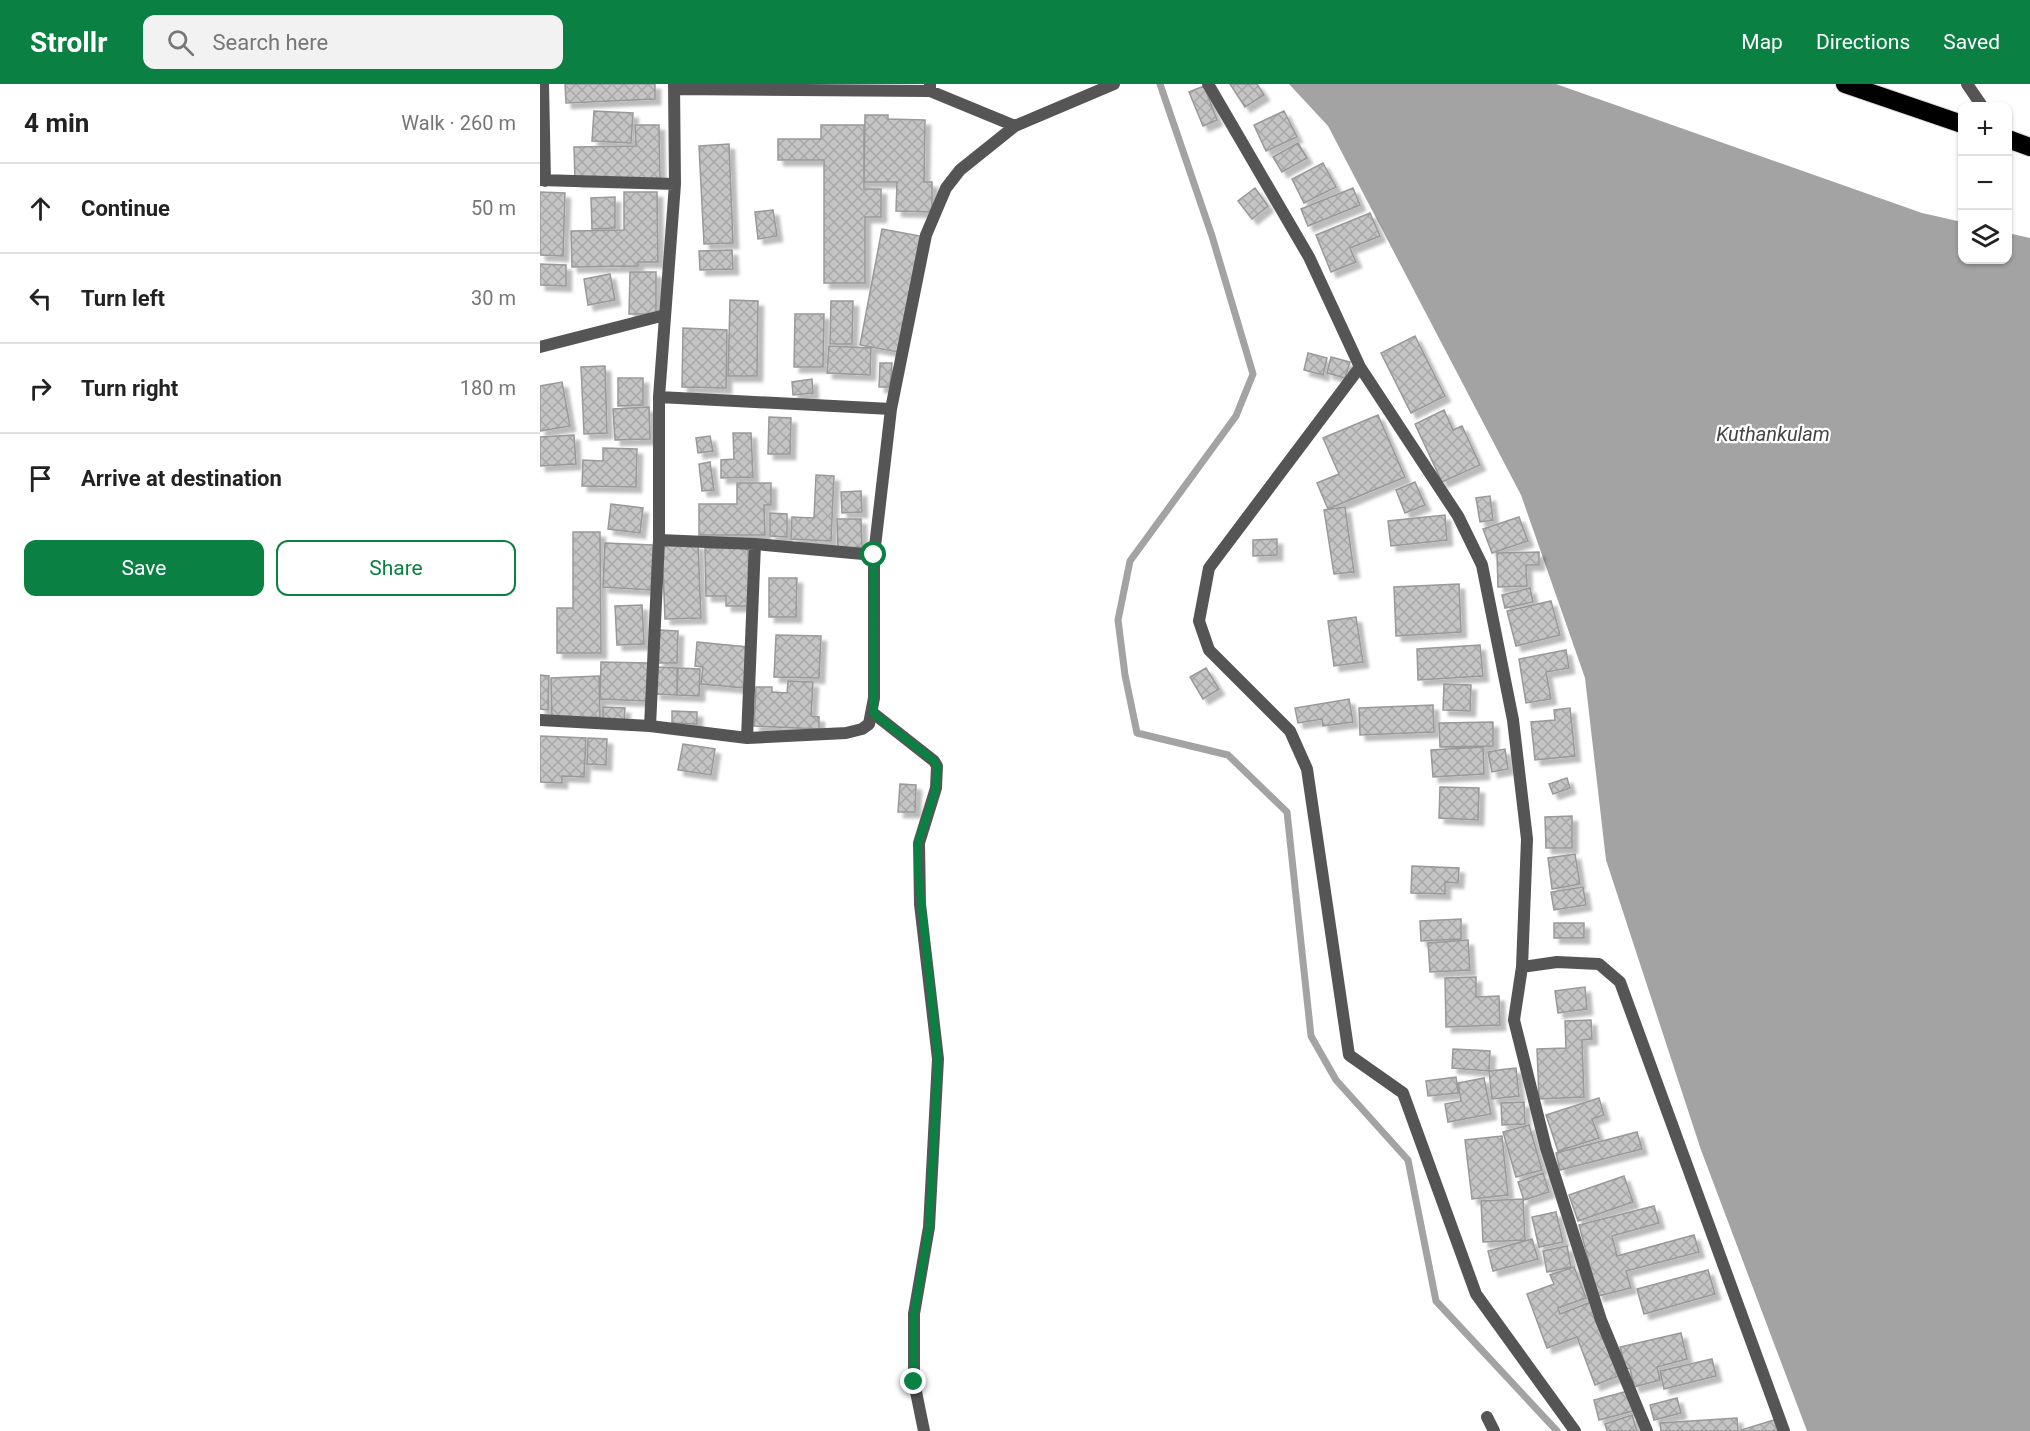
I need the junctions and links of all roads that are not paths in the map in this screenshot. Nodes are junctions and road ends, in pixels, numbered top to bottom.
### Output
1 (543, 84) edge
2 (1114, 84) edge
3 (1208, 84) edge
4 (1845, 84) edge
5 (1967, 84) edge
6 (675, 86) edge
7 (930, 88) edge
8 (1979, 102) edge
9 (1958, 123) edge
10 (1015, 126) junction
11 (2012, 141) edge
12 (2030, 147) edge
13 (542, 180) edge
14 (675, 184) junction
15 (665, 315) junction
16 (540, 347) edge
17 (1360, 367) junction
18 (659, 397) junction
19 (891, 409) junction
20 (659, 540) junction
21 (755, 544) junction
22 (874, 555) junction
23 (873, 713) junction
24 (540, 720) edge
25 (650, 726) junction
26 (747, 738) junction
27 (1522, 967) junction
28 (1487, 1416) dead end
29 (924, 1431) edge
30 (1494, 1431) edge
31 (1575, 1431) edge
32 (1647, 1431) edge
33 (1784, 1431) edge

1 - 13 street
2 - 10 street
3 - 17 street
4 - 9 highway
5 - 8 street
6 - 7 street
6 - 14 street
7 - 10 street
10 - 19 street
11 - 12 highway
13 - 14 street
14 - 15 street
15 - 16 street
15 - 18 street
17 - 27 street
17 - 31 street
18 - 19 street
18 - 20 street
19 - 22 street
20 - 21 street
20 - 25 street
21 - 22 street
21 - 26 street
22 - 23 street
23 - 26 street
23 - 29 street
24 - 25 street
25 - 26 street
27 - 32 street
27 - 33 street
28 - 30 street

